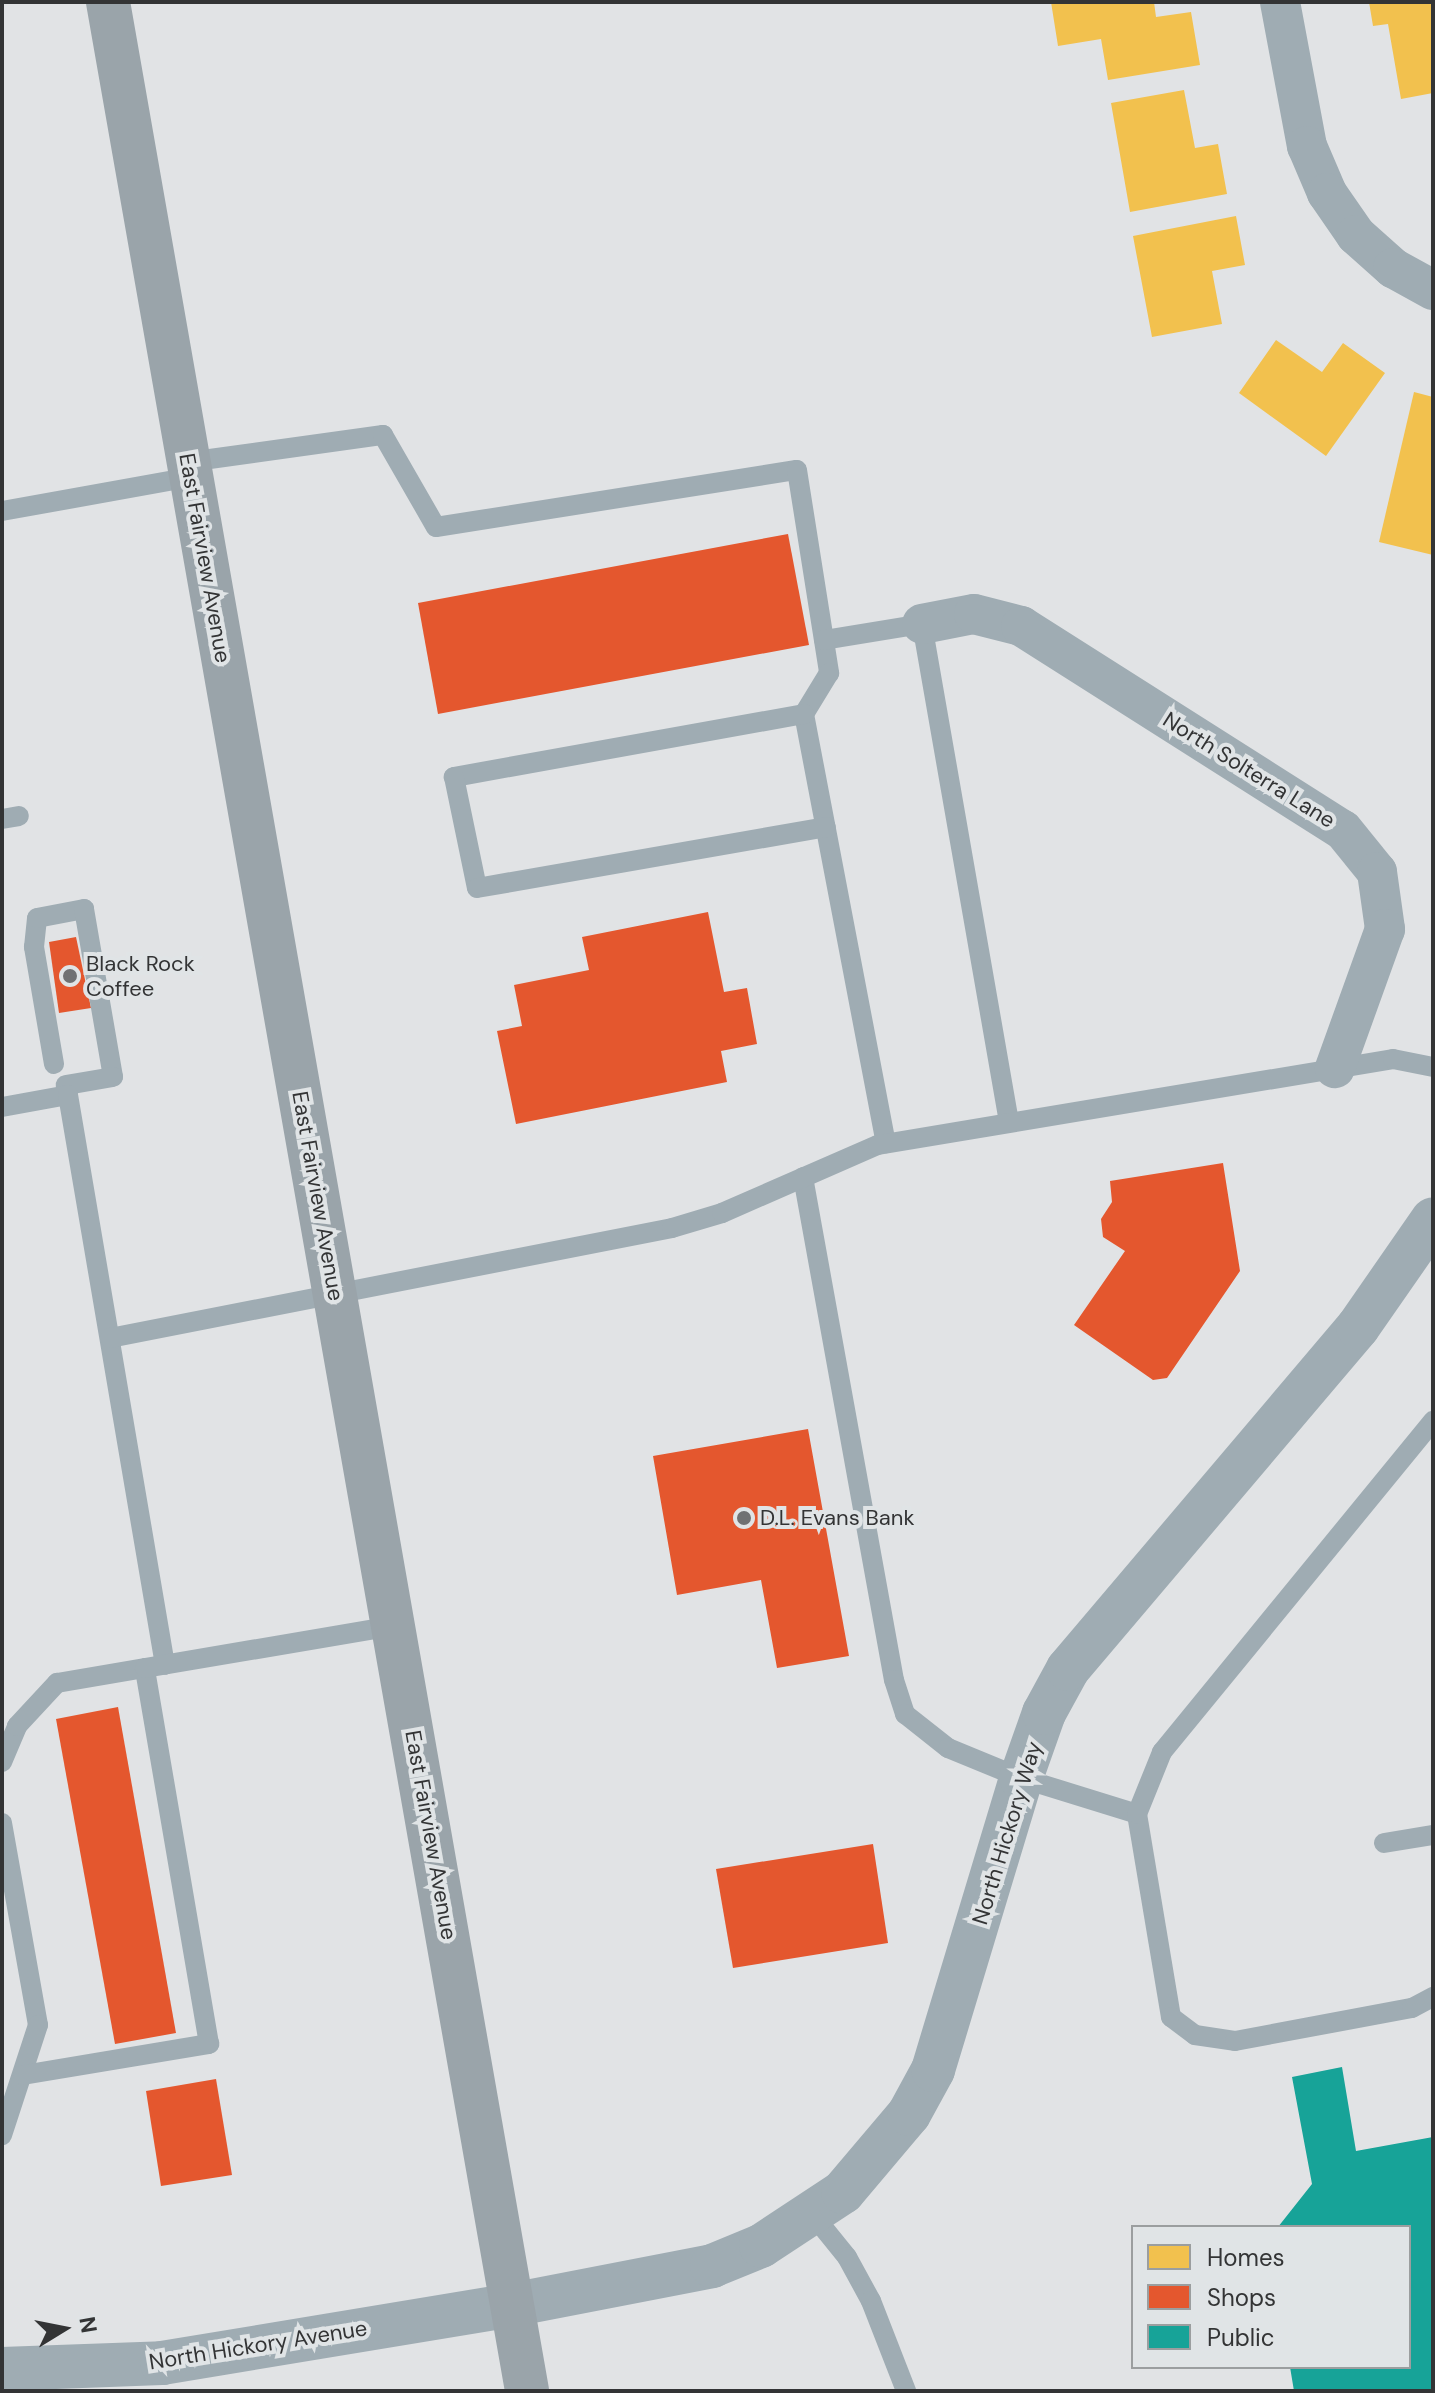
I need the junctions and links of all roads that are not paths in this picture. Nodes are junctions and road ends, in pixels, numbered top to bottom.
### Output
1 (108, 2) edge
2 (1280, 2) edge
3 (1433, 290) edge
4 (189, 470) junction
5 (2, 511) edge
6 (922, 624) junction
7 (824, 640) junction
8 (804, 714) junction
9 (826, 827) junction
10 (54, 1064) dead end
11 (1433, 1067) edge
12 (1335, 1068) junction
13 (66, 1085) dead end
14 (2, 1107) edge
15 (1009, 1122) junction
16 (886, 1143) junction
17 (803, 1177) junction
18 (1433, 1219) edge
19 (335, 1291) junction
20 (110, 1338) junction
21 (1433, 1421) edge
22 (393, 1626) junction
23 (155, 1667) junction
24 (2, 1762) edge
25 (1021, 1778) junction
26 (1137, 1814) junction
27 (2, 1823) edge
28 (1433, 1835) edge
29 (1384, 1843) dead end
30 (1433, 1997) edge
31 (23, 2075) junction
32 (2, 2135) edge
33 (813, 2215) junction
34 (512, 2305) junction
35 (2, 2369) edge
36 (527, 2391) edge
37 (906, 2391) edge

1 - 4 main road, East Fairview Avenue
2 - 3 street
4 - 5 lane
4 - 7 lane
4 - 19 main road, East Fairview Avenue
6 - 7 lane
6 - 12 street, North Solterra Lane
6 - 15 lane
7 - 8 lane
8 - 9 lane
8 - 9 lane
9 - 16 lane
10 - 13 lane
11 - 12 lane
12 - 15 lane
14 - 20 lane
15 - 16 lane
16 - 17 lane
17 - 19 lane
17 - 25 lane
18 - 25 street, North Hickory Way
19 - 20 lane
19 - 22 main road, East Fairview Avenue
20 - 23 lane
21 - 26 lane
22 - 23 lane
22 - 34 main road, East Fairview Avenue
23 - 24 lane
23 - 31 lane
25 - 26 lane
25 - 33 street, North Hickory Way
26 - 30 lane
27 - 31 lane
28 - 29 lane
31 - 32 lane
33 - 34 street, North Hickory Way
33 - 37 lane
34 - 35 street, North Hickory Avenue
34 - 36 main road, East Fairview Avenue

